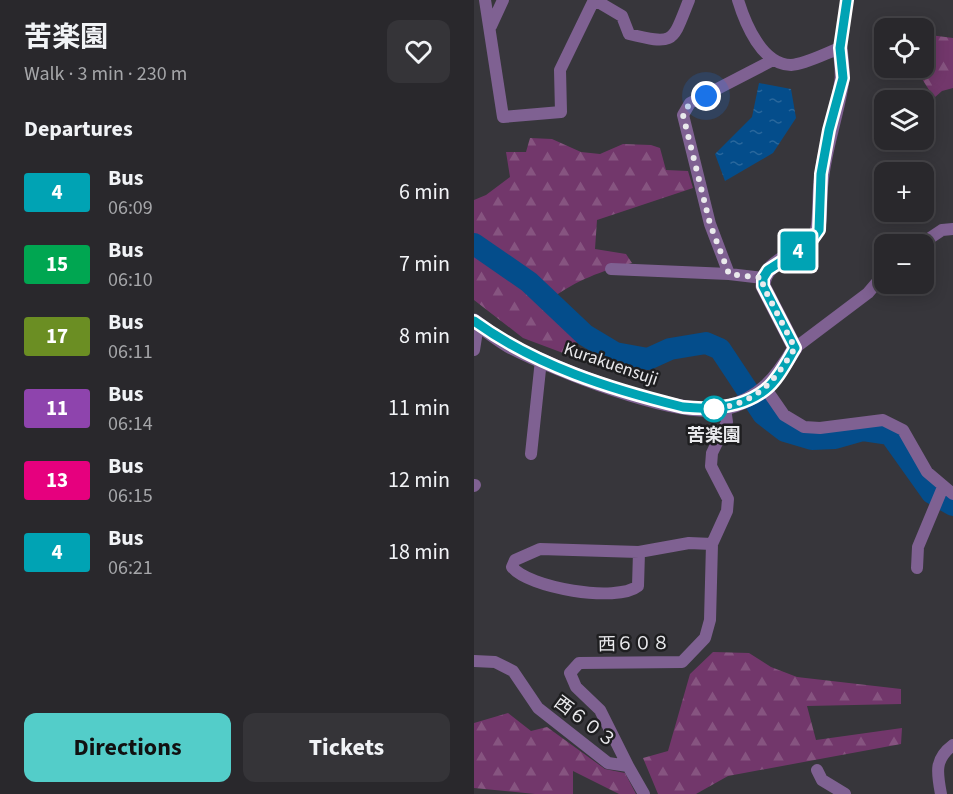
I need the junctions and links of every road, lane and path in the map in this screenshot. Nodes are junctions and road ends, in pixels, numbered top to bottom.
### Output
1 (485, 0) edge
2 (503, 0) edge
3 (594, 0) edge
4 (689, 0) edge
5 (738, 0) edge
6 (847, 0) edge
7 (492, 30) junction
8 (840, 48) junction
9 (773, 60) junction
10 (953, 229) edge
11 (934, 235) edge
12 (610, 269) dead end
13 (729, 274) junction
14 (763, 278) junction
15 (874, 285) edge
16 (476, 322) edge
17 (795, 348) junction
18 (474, 350) edge
19 (541, 360) junction
20 (756, 394) junction
21 (725, 408) junction
22 (531, 454) dead end
23 (943, 494) edge
24 (712, 544) junction
25 (639, 552) junction
26 (917, 568) dead end
27 (474, 662) edge
28 (953, 745) edge
29 (628, 766) junction
30 (817, 770) dead end
31 (644, 794) edge
32 (845, 794) edge
33 (941, 794) edge

1 - 7 street
2 - 7 street
3 - 4 street
3 - 7 street
5 - 9 street
6 - 8 street
8 - 9 street
8 - 14 street
9 - 13 street
10 - 11 street
12 - 13 street
13 - 14 street
14 - 17 street
15 - 17 street
16 - 18 street
16 - 19 street, Kurakuensuji
17 - 20 street
19 - 21 street, Kurakuensuji
19 - 22 street
20 - 21 street, Kurakuensuji
20 - 23 street
21 - 24 street, 西６０８
23 - 26 street
24 - 25 street
24 - 29 street, 西６０８
25 - 25 street
27 - 29 street, 西６０３
28 - 33 street
29 - 31 street, 西６０３
30 - 32 street

